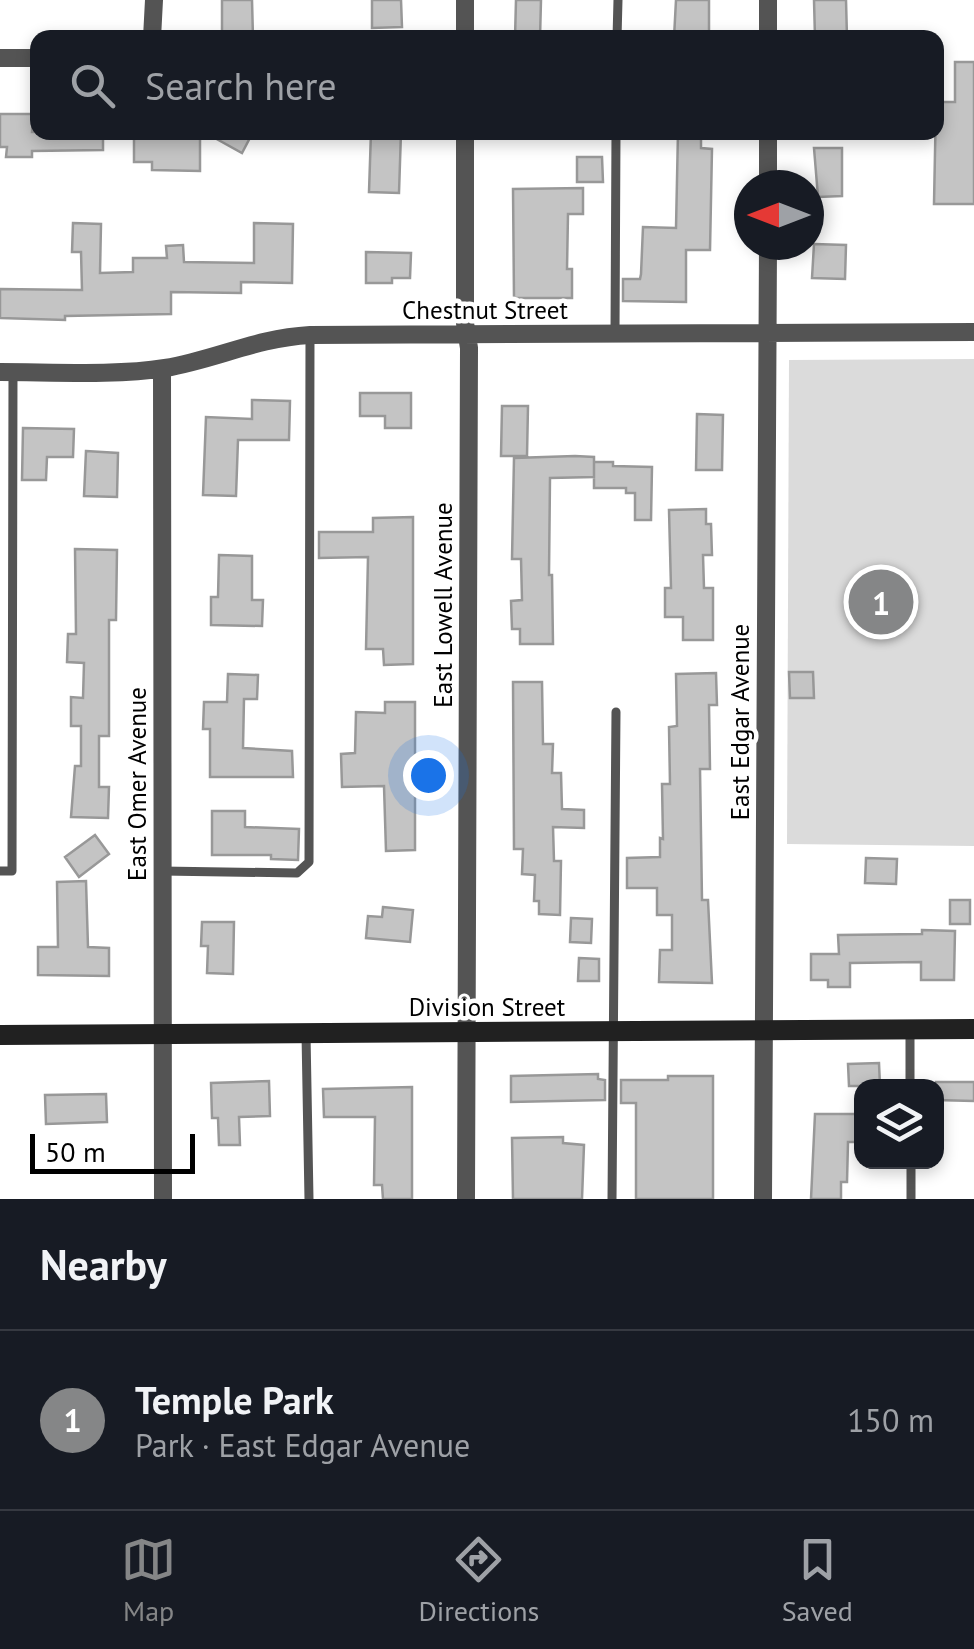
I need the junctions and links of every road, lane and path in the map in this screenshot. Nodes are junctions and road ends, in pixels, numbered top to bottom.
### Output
1 (154, 0) edge
2 (465, 0) edge
3 (618, 0) edge
4 (768, 0) edge
5 (152, 30) edge
6 (465, 30) edge
7 (617, 30) edge
8 (768, 30) edge
9 (0, 58) edge
10 (30, 58) edge
11 (465, 140) edge
12 (616, 140) edge
13 (768, 140) edge
14 (768, 170) edge
15 (768, 260) edge
16 (974, 332) edge
17 (768, 333) junction
18 (467, 334) junction
19 (615, 334) junction
20 (310, 336) junction
21 (162, 368) junction
22 (7, 372) edge
23 (616, 712) dead end
24 (0, 870) edge
25 (162, 871) junction
26 (974, 1029) edge
27 (762, 1030) junction
28 (910, 1030) junction
29 (466, 1032) junction
30 (614, 1032) junction
31 (306, 1034) junction
32 (0, 1035) edge
33 (162, 1035) junction
34 (910, 1079) edge
35 (911, 1169) edge
36 (163, 1199) edge
37 (309, 1199) edge
38 (466, 1199) edge
39 (612, 1199) edge
40 (763, 1199) edge
41 (911, 1199) edge

1 - 5 street
2 - 6 street
3 - 7 lane
4 - 8 street
9 - 10 street
11 - 18 street, East Lowell Avenue
12 - 19 lane
13 - 14 street
15 - 17 street, East Edgar Avenue
16 - 17 street, Chestnut Street
17 - 19 street, Chestnut Street
17 - 27 street, East Edgar Avenue
18 - 19 street, Chestnut Street
18 - 20 street, Chestnut Street
18 - 29 street, East Lowell Avenue
20 - 21 street, Chestnut Street
20 - 25 lane
21 - 22 street, Chestnut Street
21 - 25 street, East Omer Avenue
22 - 24 lane
23 - 30 lane
25 - 33 street, East Omer Avenue
26 - 28 street, Division Street
27 - 28 street, Division Street
27 - 30 street, Division Street
27 - 40 street, East Edgar Avenue
28 - 34 lane
29 - 30 street, Division Street
29 - 31 street, Division Street
29 - 38 street, East Lowell Avenue
30 - 39 lane
31 - 33 street, Division Street
31 - 37 lane
32 - 33 street, Division Street
33 - 36 street, East Omer Avenue
35 - 41 lane

